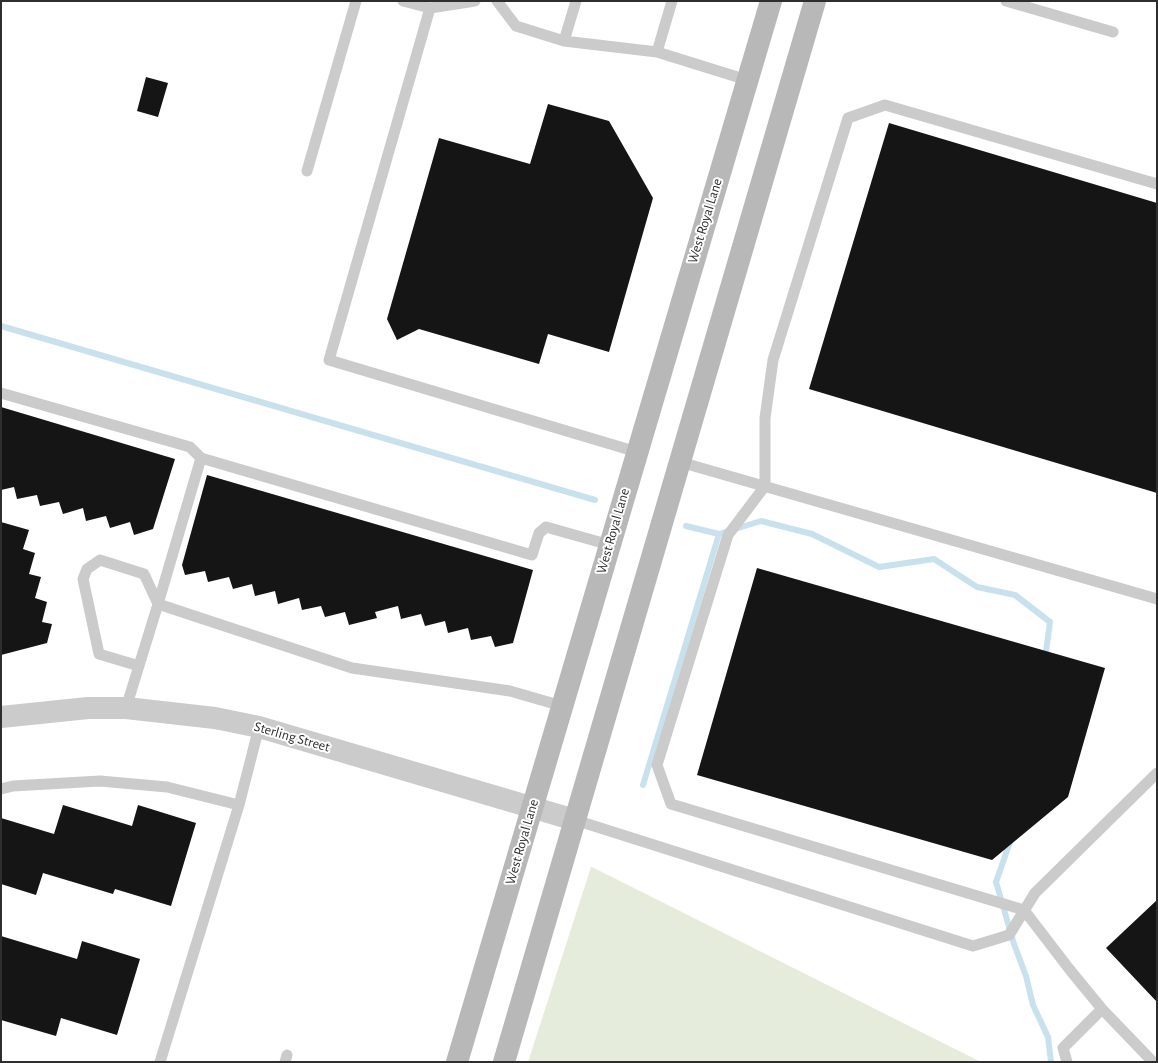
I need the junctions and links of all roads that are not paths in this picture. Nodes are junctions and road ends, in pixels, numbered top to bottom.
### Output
1 (356, 1) edge
2 (402, 1) edge
3 (475, 1) edge
4 (497, 1) edge
5 (576, 1) edge
6 (672, 1) edge
7 (771, 1) edge
8 (815, 1) edge
9 (1006, 1) edge
10 (430, 8) junction
11 (1113, 32) dead end
12 (564, 41) junction
13 (657, 52) junction
14 (747, 80) junction
15 (307, 170) dead end
16 (1157, 184) edge
17 (1, 393) edge
18 (637, 452) junction
19 (200, 458) junction
20 (680, 462) junction
21 (765, 486) junction
22 (610, 545) junction
23 (1157, 598) edge
24 (158, 604) junction
25 (139, 666) junction
26 (562, 706) junction
27 (126, 708) junction
28 (1, 717) edge
29 (259, 727) junction
30 (1157, 773) edge
31 (1, 789) edge
32 (239, 805) junction
33 (532, 808) junction
34 (575, 820) junction
35 (1024, 910) junction
36 (1102, 1009) junction
37 (160, 1062) edge
38 (457, 1062) edge
39 (504, 1062) edge
40 (1067, 1062) edge
41 (1153, 1062) edge

1 - 15 lane
2 - 10 lane
3 - 10 lane
4 - 12 lane
5 - 12 lane
6 - 13 lane
7 - 14 main road, West Royal Lane
8 - 20 main road
9 - 11 lane
10 - 18 lane
12 - 13 lane
13 - 14 lane
14 - 18 main road, West Royal Lane
16 - 21 lane
17 - 19 lane
18 - 22 main road, West Royal Lane
19 - 22 lane
19 - 24 lane
20 - 21 lane
20 - 34 main road
21 - 23 lane
21 - 35 lane
22 - 26 main road, West Royal Lane
24 - 25 lane
24 - 25 lane
24 - 26 lane
25 - 27 lane
26 - 33 main road, West Royal Lane
27 - 28 street, Sterling Street
27 - 29 street, Sterling Street
29 - 32 lane
29 - 33 street, Sterling Street
30 - 35 lane
31 - 32 lane
32 - 37 lane
33 - 34 street, Sterling Street
33 - 38 main road, West Royal Lane
34 - 35 lane
34 - 39 main road
35 - 36 lane
36 - 40 lane
36 - 41 lane

